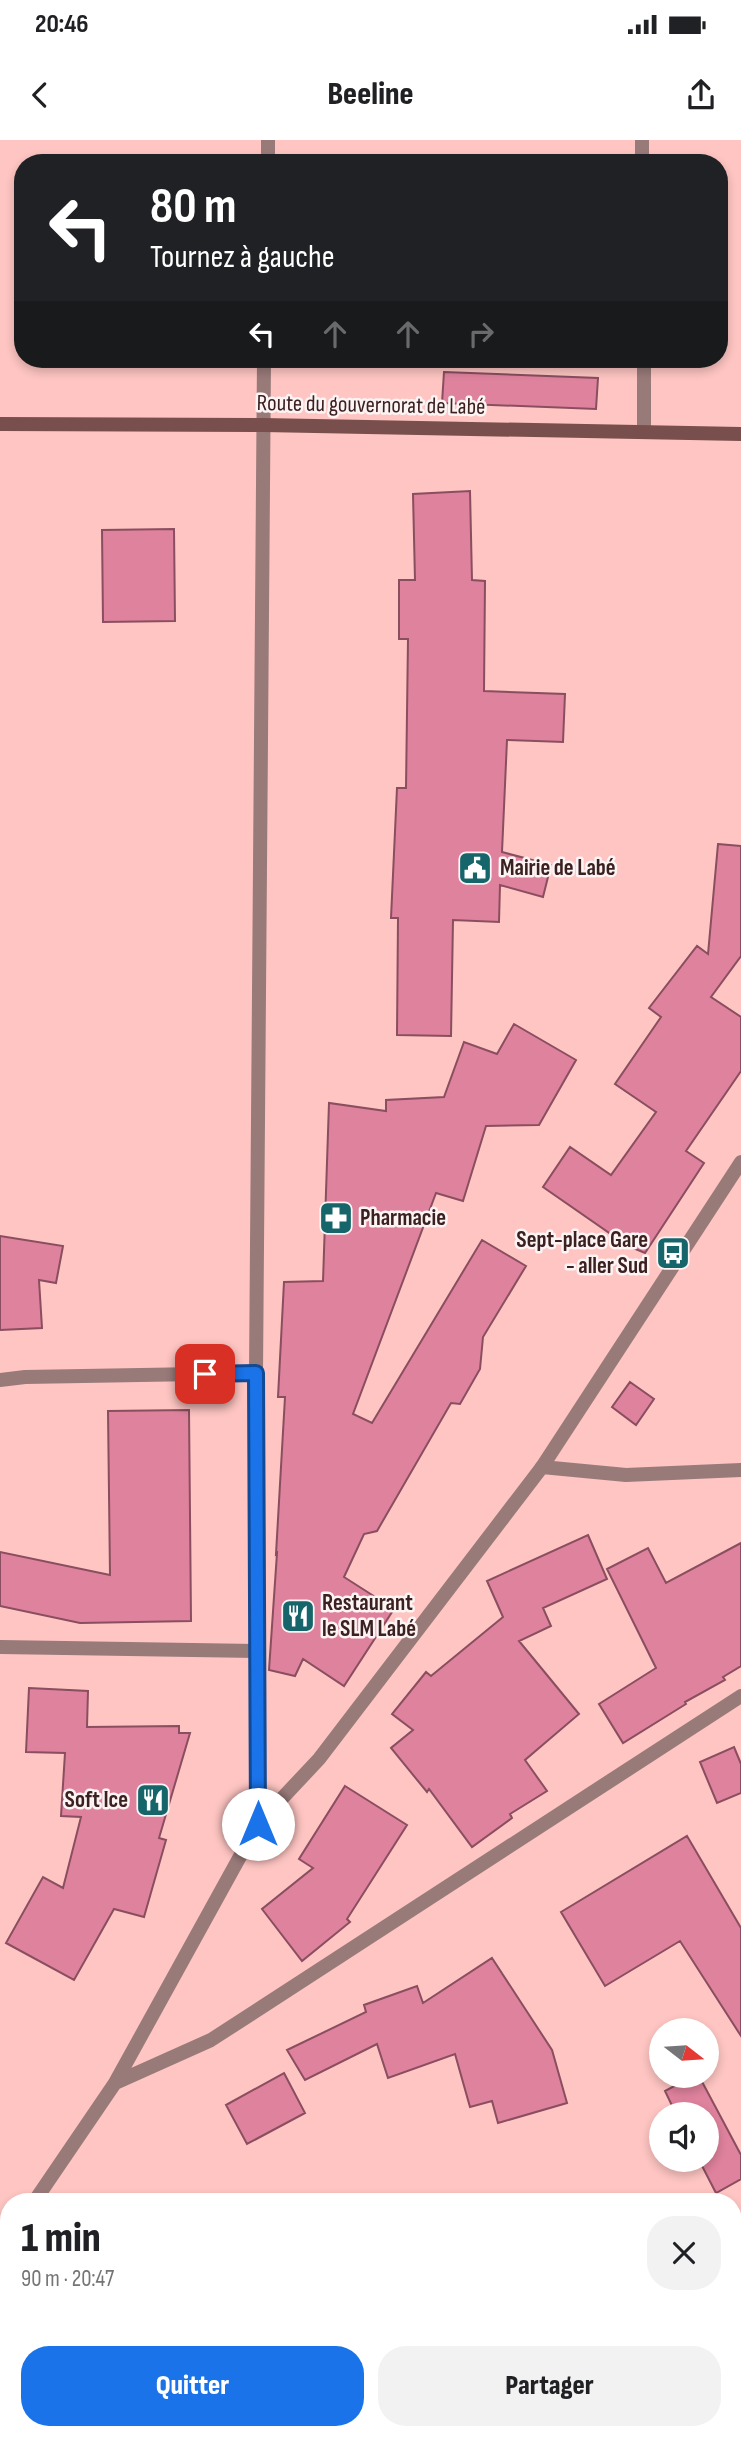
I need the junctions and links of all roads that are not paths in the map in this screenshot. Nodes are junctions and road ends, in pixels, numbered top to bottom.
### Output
1 (264, 368) edge
2 (644, 368) edge
3 (0, 424) edge
4 (263, 425) junction
5 (644, 432) junction
6 (741, 434) edge
7 (741, 1162) edge
8 (256, 1373) junction
9 (0, 1380) edge
10 (542, 1467) junction
11 (741, 1470) edge
12 (0, 1647) edge
13 (258, 1651) junction
14 (741, 1696) edge
15 (258, 1824) junction
16 (115, 2083) junction
17 (40, 2193) edge

1 - 4 street
2 - 5 street
3 - 4 street, Route du gouvernorat de Labé
4 - 5 street, Route du gouvernorat de Labé
4 - 8 street
5 - 6 street, Route du gouvernorat de Labé
7 - 10 street
8 - 9 street
8 - 13 street
10 - 11 street
10 - 15 street
12 - 13 street
13 - 15 street
14 - 16 street
15 - 16 street
16 - 17 street

